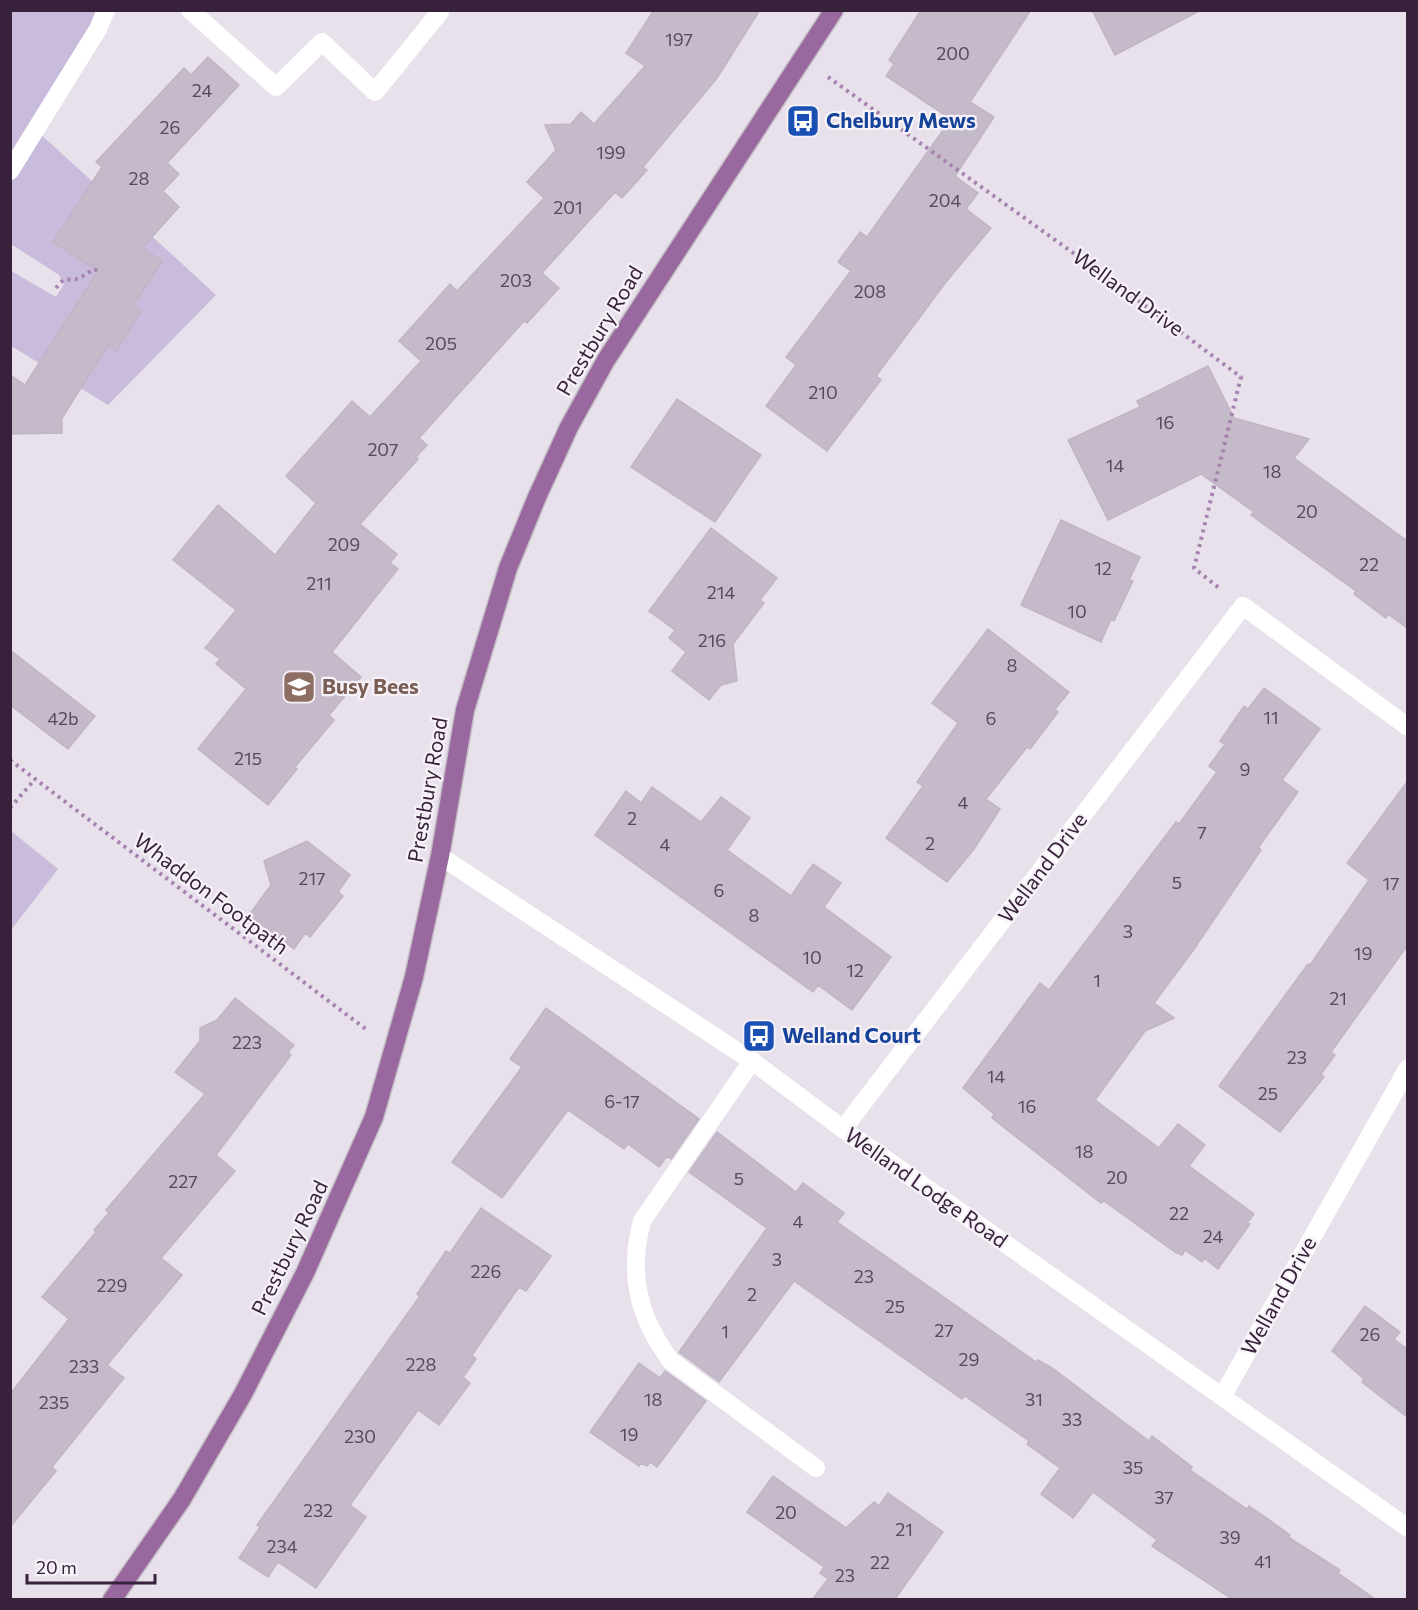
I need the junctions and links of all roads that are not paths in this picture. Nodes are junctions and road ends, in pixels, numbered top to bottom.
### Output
1 (106, 10) edge
2 (190, 10) edge
3 (834, 10) edge
4 (440, 12) edge
5 (10, 171) edge
6 (1407, 727) edge
7 (440, 856) junction
8 (752, 1061) junction
9 (1407, 1068) edge
10 (843, 1129) junction
11 (1222, 1397) junction
12 (816, 1468) dead end
13 (1407, 1528) edge
14 (116, 1598) edge

1 - 5 street
2 - 4 street
3 - 7 main road, Prestbury Road
6 - 10 street, Welland Drive
7 - 8 street, Welland Lodge Road
7 - 14 main road, Prestbury Road
8 - 10 street, Welland Lodge Road
8 - 12 street
9 - 11 street, Welland Drive
10 - 11 street, Welland Lodge Road
11 - 13 street, Welland Lodge Road

